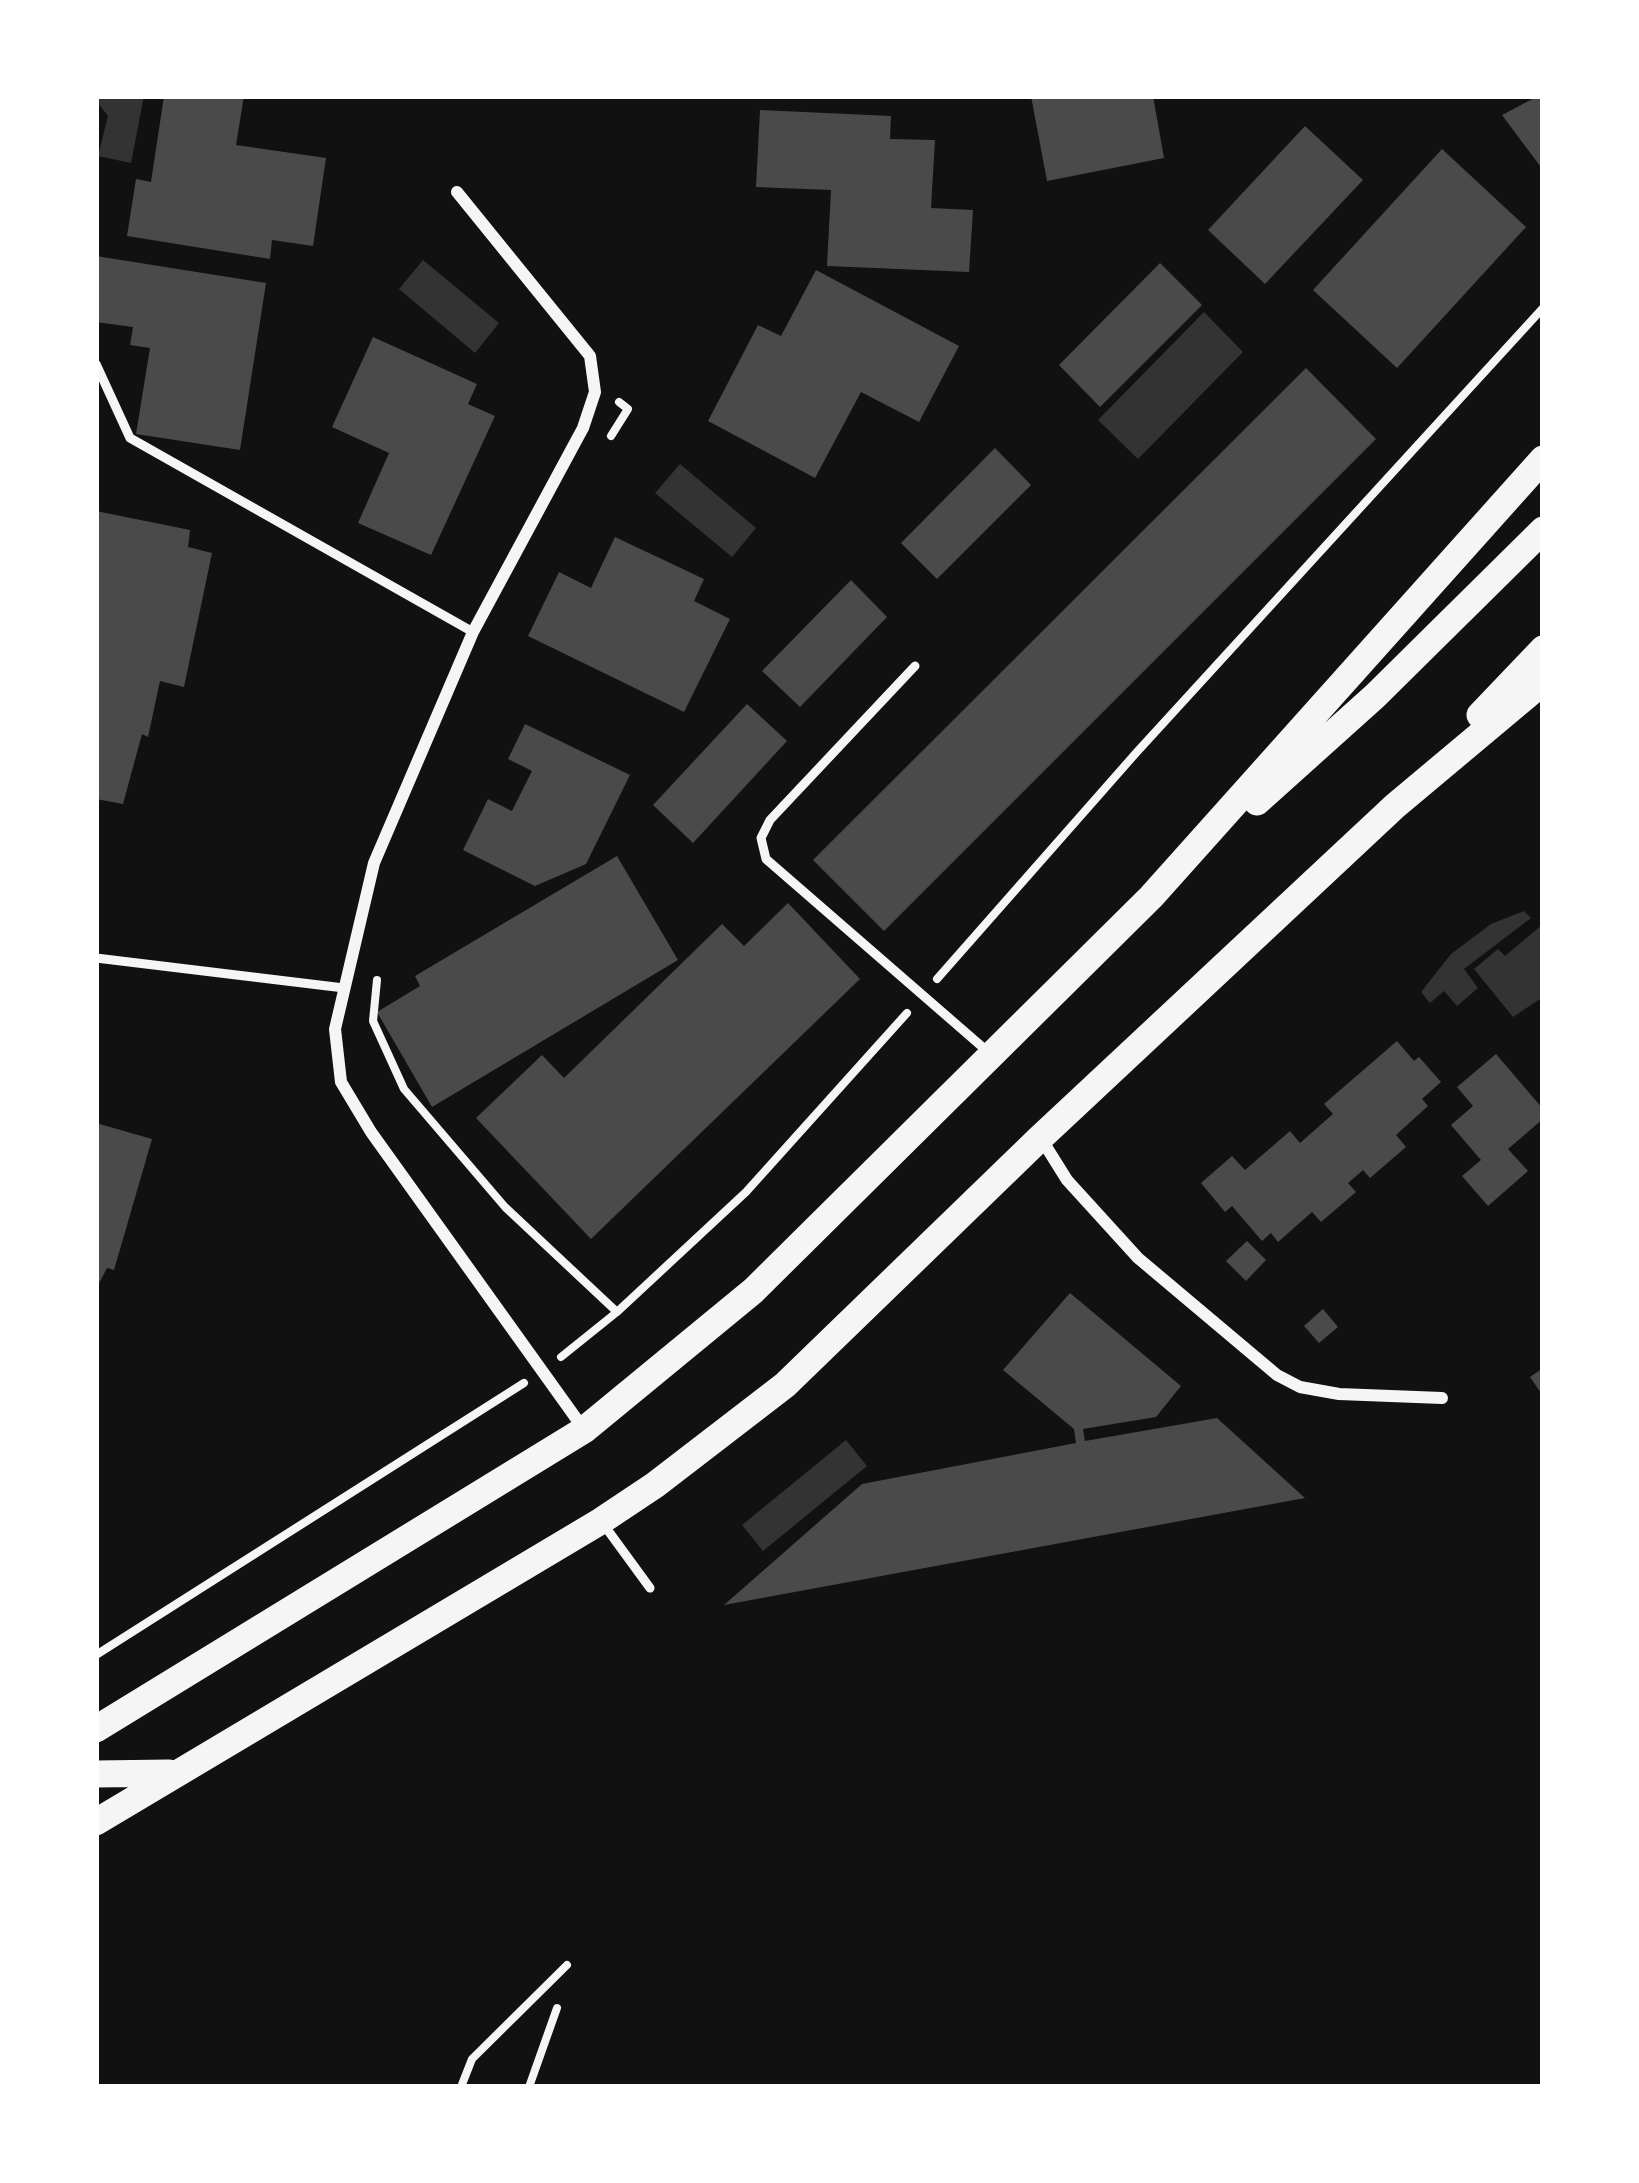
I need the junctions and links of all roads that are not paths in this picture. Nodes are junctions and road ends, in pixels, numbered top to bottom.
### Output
1 (457, 192) dead end
2 (96, 364) edge
3 (1543, 459) edge
4 (1543, 530) edge
5 (473, 632) junction
6 (1543, 649) edge
7 (915, 666) dead end
8 (1543, 682) edge
9 (1395, 806) junction
10 (1151, 898) junction
11 (96, 958) edge
12 (344, 988) junction
13 (991, 1054) junction
14 (1040, 1138) junction
15 (1442, 1398) dead end
16 (584, 1430) junction
17 (601, 1521) junction
18 (650, 1588) dead end
19 (96, 1729) edge
20 (179, 1773) junction
21 (96, 1774) edge
22 (96, 1822) edge

1 - 5 street
2 - 5 lane
3 - 10 main road
4 - 10 main road
5 - 12 street
6 - 9 main road
7 - 13 lane
8 - 9 main road
9 - 14 main road
10 - 13 main road
11 - 12 lane
12 - 16 street
13 - 16 main road
14 - 15 street
14 - 17 main road
16 - 19 main road
17 - 18 lane
17 - 20 main road
20 - 21 main road
20 - 22 main road

